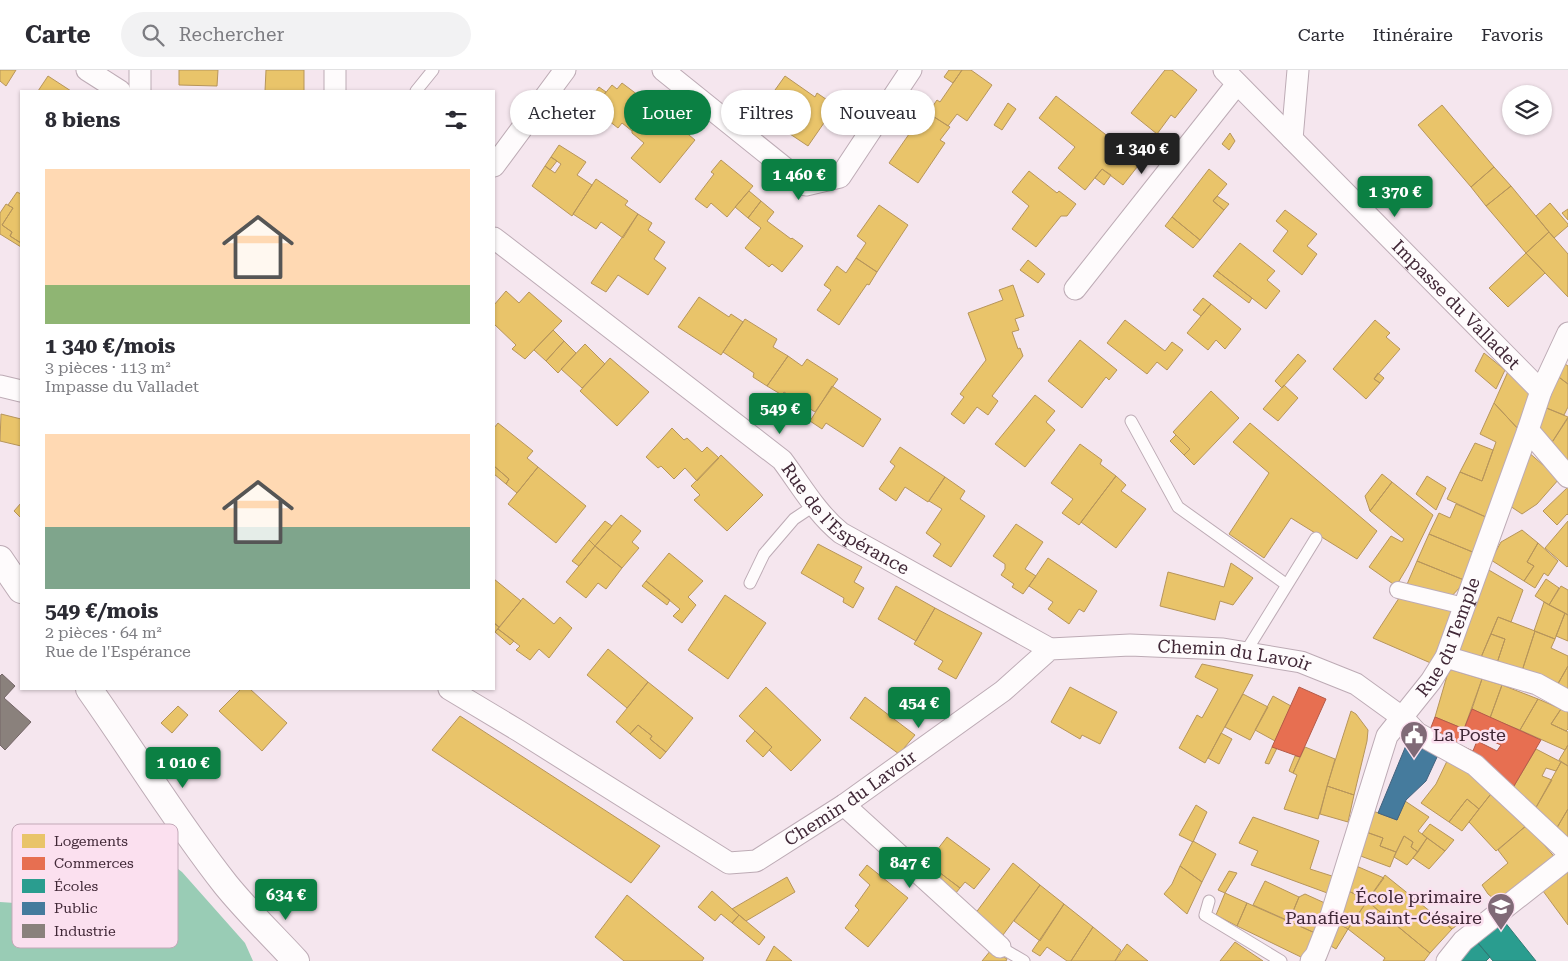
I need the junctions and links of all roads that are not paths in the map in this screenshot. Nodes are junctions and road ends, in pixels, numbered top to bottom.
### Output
1 (87, 70) edge
2 (140, 70) edge
3 (335, 70) edge
4 (432, 70) edge
5 (564, 70) edge
6 (663, 70) edge
7 (912, 70) edge
8 (1298, 70) edge
9 (1230, 77) edge
10 (118, 90) edge
11 (140, 90) edge
12 (335, 90) edge
13 (417, 90) edge
14 (1292, 140) junction
15 (495, 165) edge
16 (495, 239) edge
17 (1075, 289) dead end
18 (1568, 333) edge
19 (0, 386) edge
20 (20, 391) edge
21 (1541, 391) junction
22 (1131, 421) dead end
23 (1528, 430) junction
24 (1568, 476) edge
25 (815, 505) junction
26 (1316, 538) dead end
27 (0, 559) edge
28 (750, 583) dead end
29 (1287, 585) junction
30 (20, 589) edge
31 (1398, 590) dead end
32 (1464, 606) junction
33 (1050, 649) junction
34 (1245, 652) junction
35 (1446, 657) junction
36 (90, 690) edge
37 (451, 690) edge
38 (1568, 701) edge
39 (1403, 718) junction
40 (844, 805) junction
41 (1568, 852) edge
42 (1568, 858) edge
43 (1209, 901) dead end
44 (247, 910) junction
45 (1000, 947) joint
46 (279, 961) edge
47 (296, 961) edge
48 (1024, 961) edge
49 (1281, 961) edge
50 (1311, 961) edge
51 (1447, 961) edge

1 - 10 street
2 - 11 street
3 - 12 street
4 - 13 lane
5 - 15 street
6 - 7 street
8 - 14 street
9 - 14 street, Impasse du Valladet
9 - 17 street
14 - 21 street, Impasse du Valladet
16 - 25 street, Rue de l'Espérance
18 - 21 street, Rue du Temple
19 - 20 street
21 - 23 street, Rue du Temple
22 - 29 lane
23 - 24 street
23 - 32 street, Rue du Temple
25 - 28 lane
25 - 33 street, Rue de l'Espérance
26 - 29 lane
27 - 30 street
29 - 34 lane
31 - 32 street
32 - 35 street, Rue du Temple
33 - 34 street, Chemin du Lavoir
33 - 40 street, Chemin du Lavoir
34 - 39 street, Chemin du Lavoir
35 - 38 street
35 - 39 street, Rue du Temple
36 - 44 street
37 - 40 street, Chemin du Lavoir
39 - 41 street, Chemin du Lavoir
39 - 50 street, Rue du Temple
40 - 45 street
42 - 51 street
43 - 49 lane
44 - 46 street
44 - 47 street
45 - 48 lane

